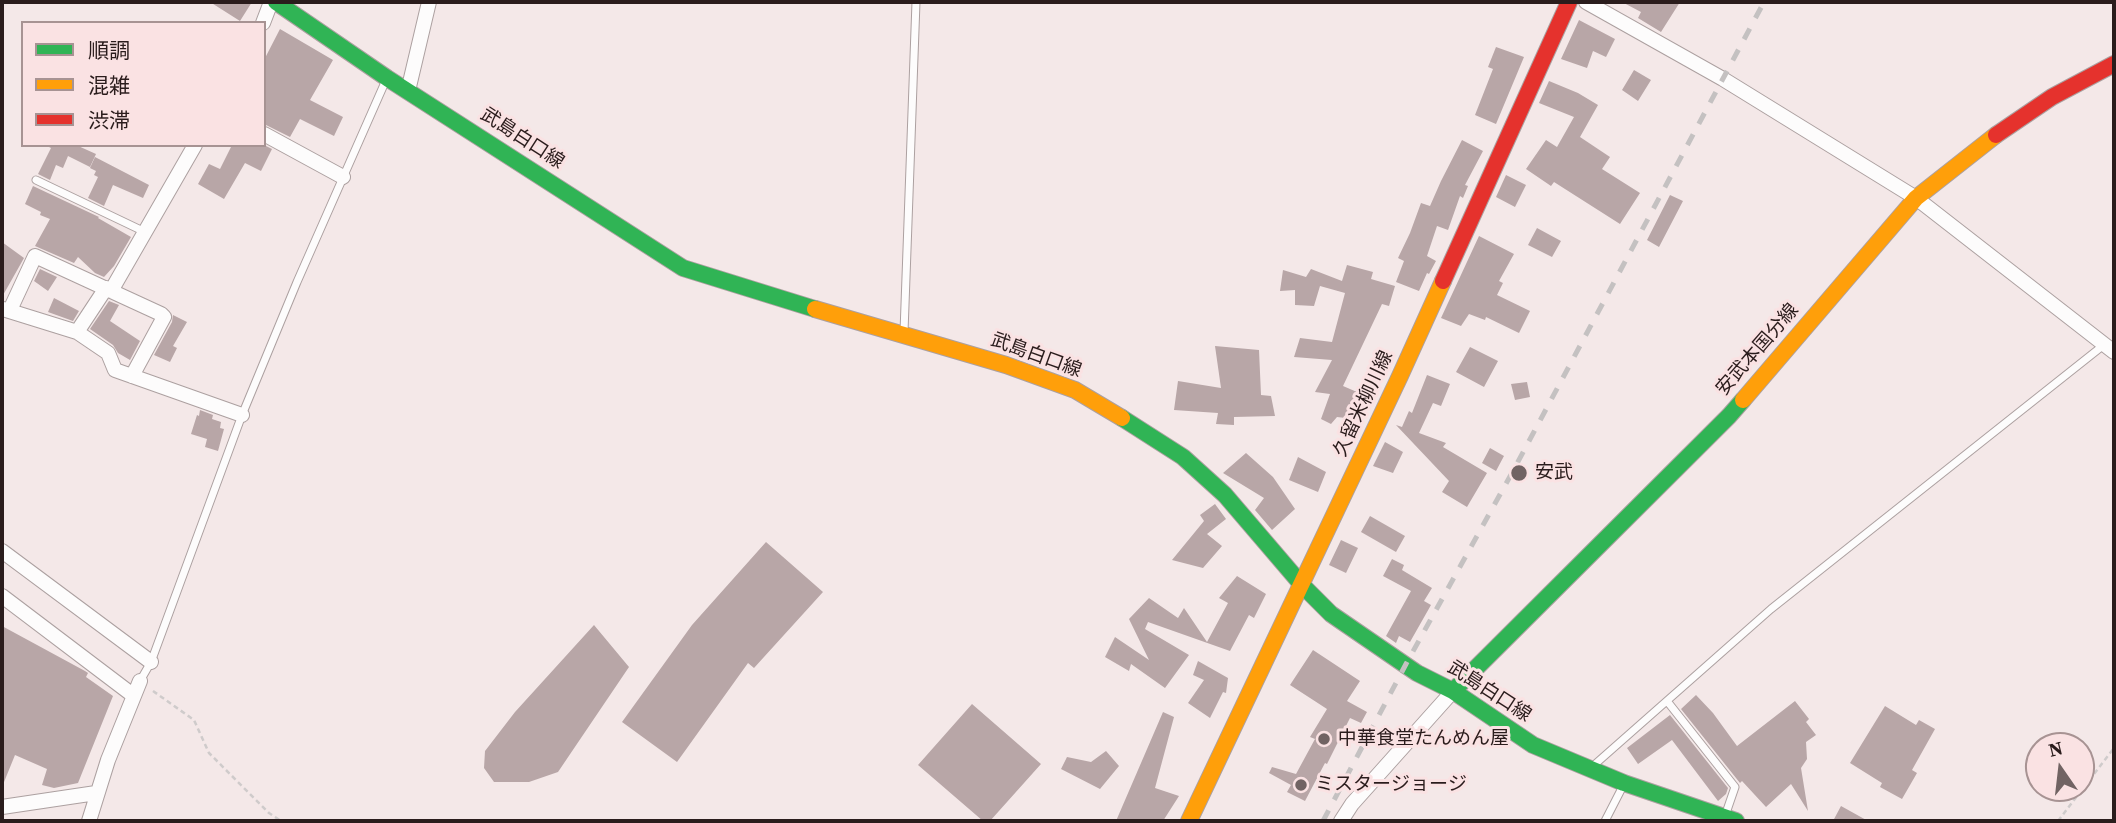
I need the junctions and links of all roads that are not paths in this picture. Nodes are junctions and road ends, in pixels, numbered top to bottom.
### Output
1 (273, 2) edge
2 (429, 2) edge
3 (916, 2) edge
4 (1569, 2) edge
5 (1586, 2) edge
6 (263, 21) edge
7 (2114, 64) edge
8 (387, 78) junction
9 (408, 91) junction
10 (266, 135) edge
11 (194, 147) edge
12 (343, 177) junction
13 (36, 180) dead end
14 (1916, 198) junction
15 (145, 232) junction
16 (108, 290) junction
17 (6, 310) edge
18 (77, 331) junction
19 (904, 336) junction
20 (2110, 348) edge
21 (132, 376) junction
22 (242, 415) junction
23 (2, 551) edge
24 (1303, 585) junction
25 (2, 596) edge
26 (152, 662) junction
27 (140, 681) joint
28 (1453, 691) junction
29 (134, 695) junction
30 (1667, 701) junction
31 (1590, 769) junction
32 (1624, 783) junction
33 (96, 793) junction
34 (2, 807) edge
35 (1730, 819) edge
36 (89, 821) edge
37 (1189, 821) edge
38 (1341, 821) edge
39 (1605, 821) edge

1 - 6 street
1 - 8 main road, 武島白口線
2 - 9 street
3 - 19 lane
4 - 24 main road, 久留米柳川線
5 - 14 street
7 - 14 main road, 安武本国分線
8 - 9 main road, 武島白口線
8 - 12 lane
9 - 19 main road, 武島白口線
10 - 12 street
11 - 15 street
12 - 22 lane
13 - 15 lane
14 - 20 street
14 - 28 main road, 安武本国分線
15 - 16 street
16 - 17 street
16 - 18 street
16 - 21 street
17 - 18 street
18 - 21 street
19 - 24 main road, 武島白口線
20 - 30 lane
21 - 22 street
22 - 26 lane
23 - 26 street
24 - 28 main road, 武島白口線
24 - 37 main road, 久留米柳川線
25 - 29 street
26 - 27 lane
27 - 29 street
28 - 31 main road, 武島白口線
28 - 38 street
29 - 33 street
30 - 31 lane
30 - 35 lane
31 - 32 main road, 武島白口線
32 - 35 main road, 武島白口線
32 - 39 lane
33 - 34 street
33 - 36 street

